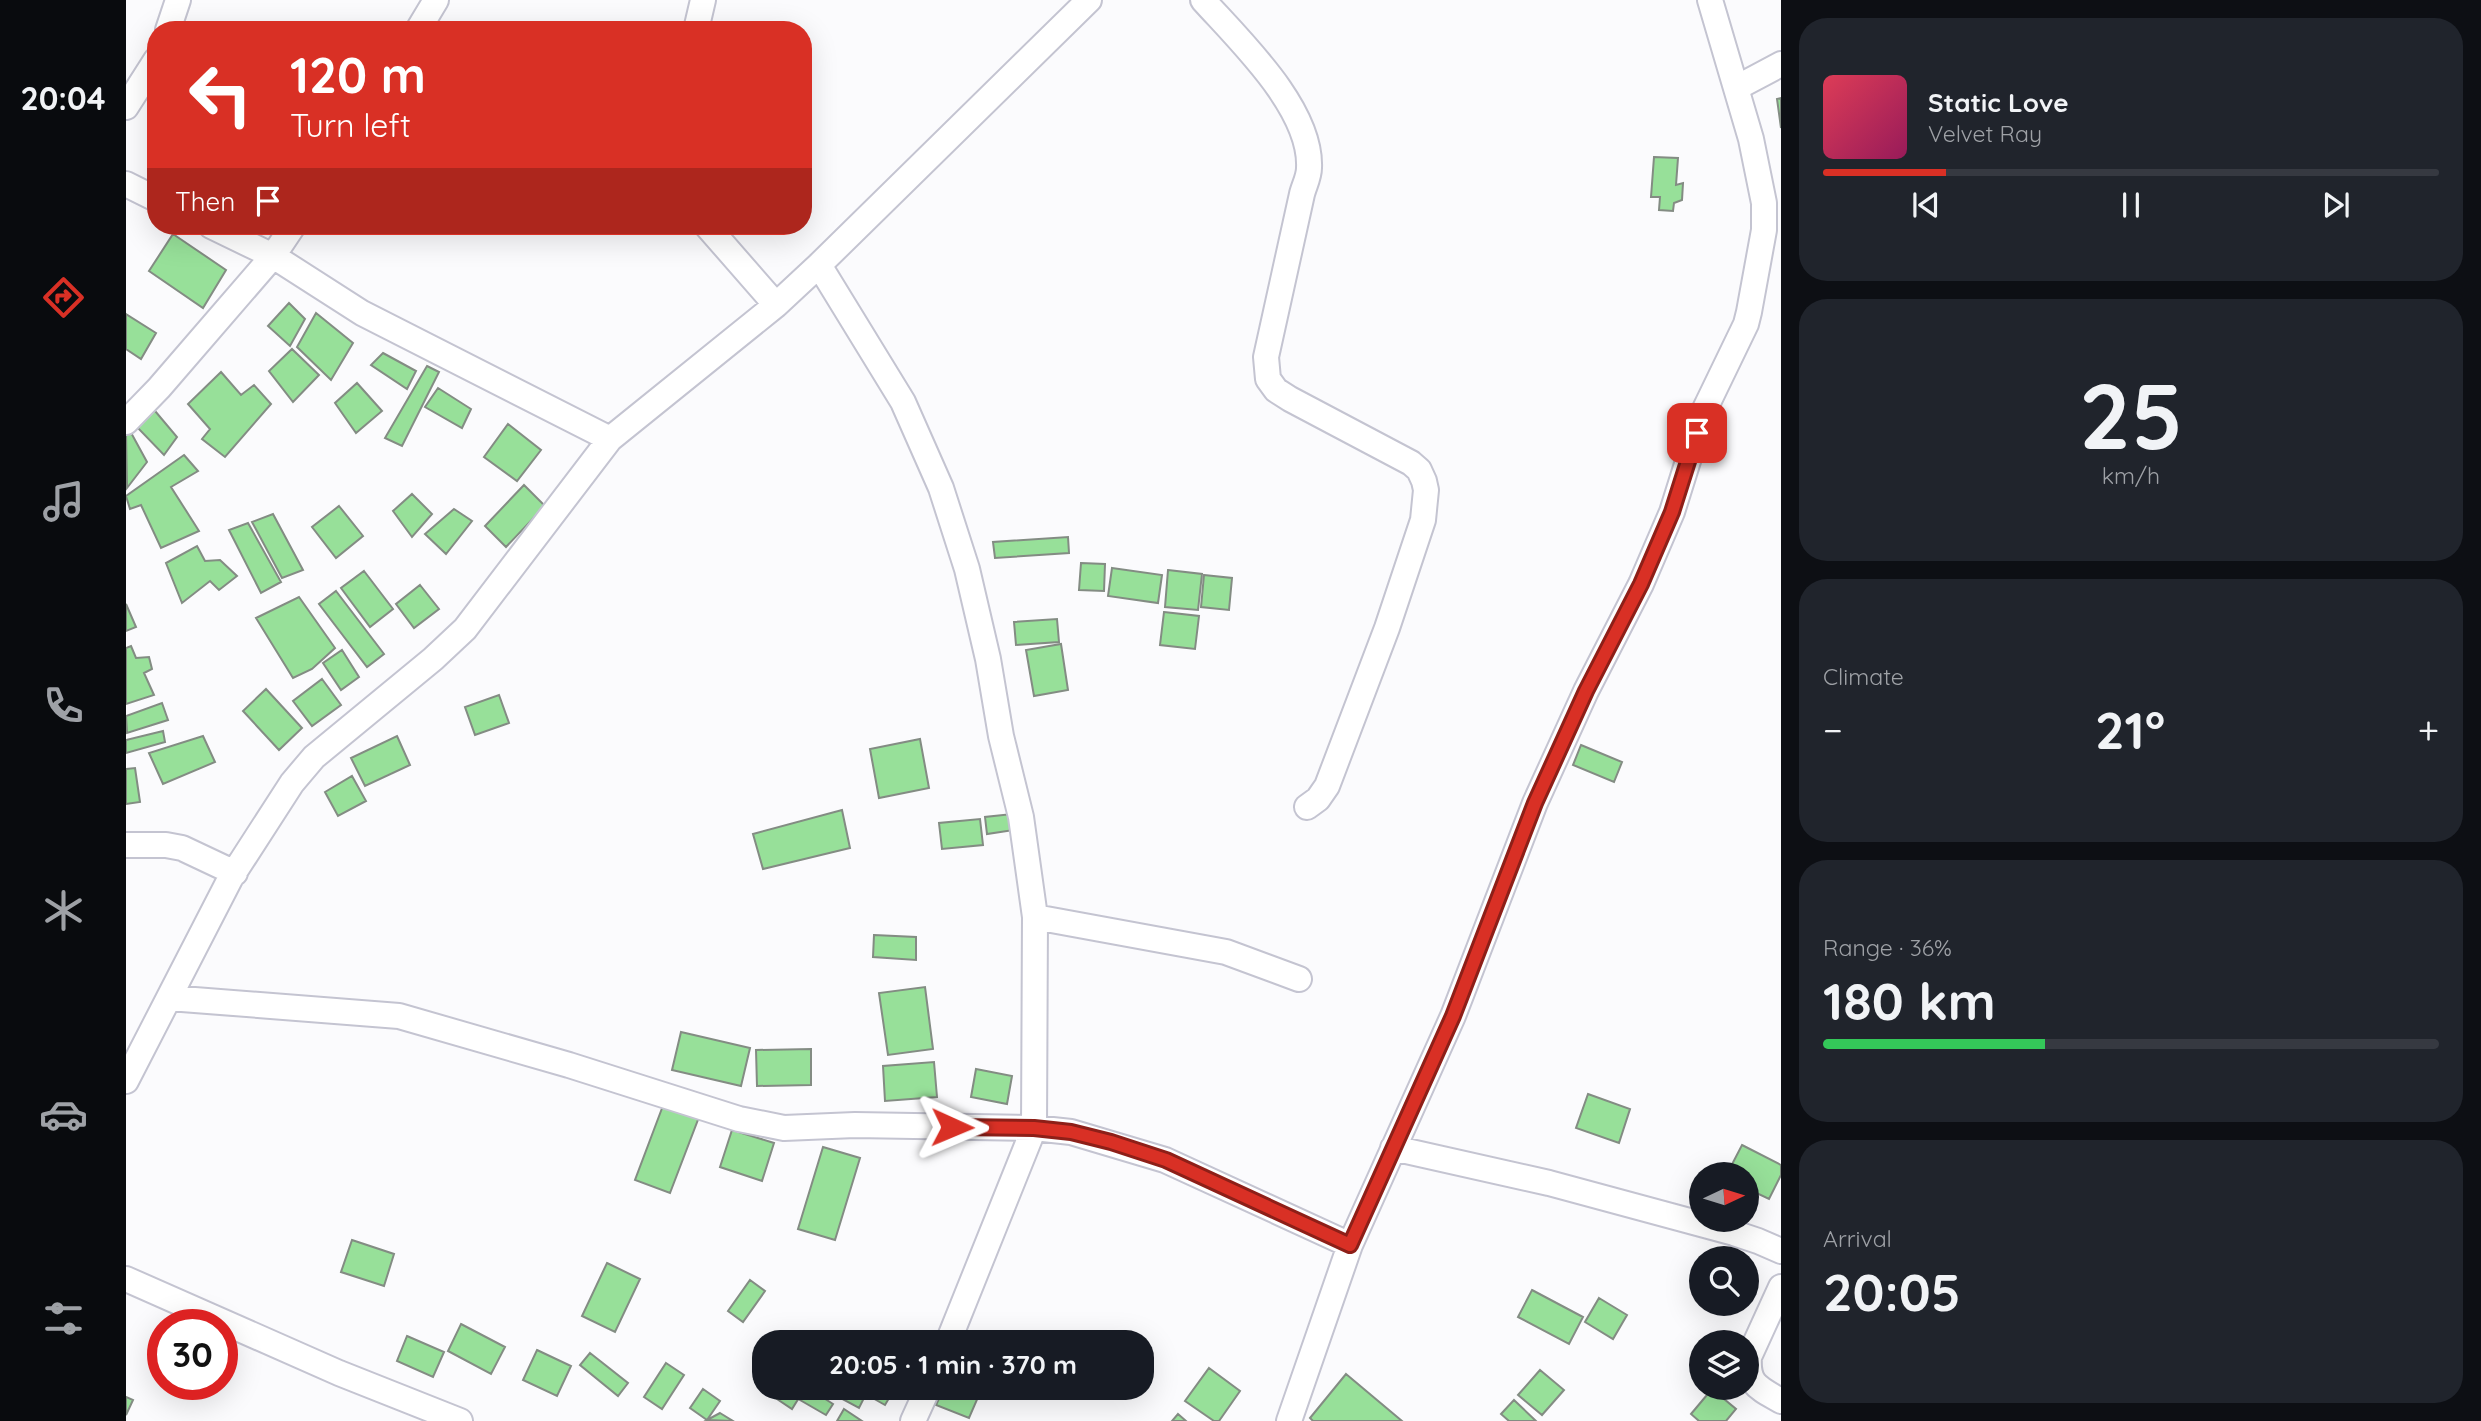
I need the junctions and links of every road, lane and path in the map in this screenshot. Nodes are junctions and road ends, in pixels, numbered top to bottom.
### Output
1 (178, 0) edge
2 (436, 0) edge
3 (703, 0) edge
4 (1088, 0) edge
5 (1203, 0) edge
6 (1710, 0) edge
7 (171, 21) edge
8 (423, 21) edge
9 (698, 21) edge
10 (1781, 64) edge
11 (147, 74) edge
12 (1735, 88) junction
13 (126, 107) edge
14 (126, 184) edge
15 (147, 194) edge
16 (230, 235) edge
17 (287, 235) edge
18 (715, 235) edge
19 (273, 256) junction
20 (819, 265) junction
21 (776, 305) junction
22 (126, 422) edge
23 (610, 439) junction
24 (1307, 807) dead end
25 (126, 845) edge
26 (235, 873) junction
27 (1035, 917) junction
28 (1299, 979) dead end
29 (169, 998) junction
30 (126, 1081) edge
31 (1034, 1128) junction
32 (1393, 1148) junction
33 (1350, 1245) junction
34 (1781, 1251) edge
35 (126, 1279) edge
36 (1781, 1287) edge
37 (953, 1330) edge
38 (923, 1400) edge
39 (1781, 1401) edge
40 (460, 1421) edge
41 (913, 1421) edge
42 (1289, 1421) edge

1 - 7 street
2 - 8 street
3 - 9 street
4 - 20 street
5 - 24 street
6 - 12 street
10 - 12 street
11 - 13 street
12 - 32 street
14 - 15 street
16 - 19 street
17 - 19 street
18 - 21 street
19 - 22 street
19 - 23 street
20 - 21 street
20 - 27 street
21 - 23 street
23 - 26 street
25 - 26 street
26 - 29 street
27 - 28 street
27 - 31 street
29 - 30 street
29 - 31 street
31 - 33 street
31 - 37 street
32 - 33 street
32 - 34 street
33 - 42 street
35 - 40 street
36 - 39 street
38 - 41 street

